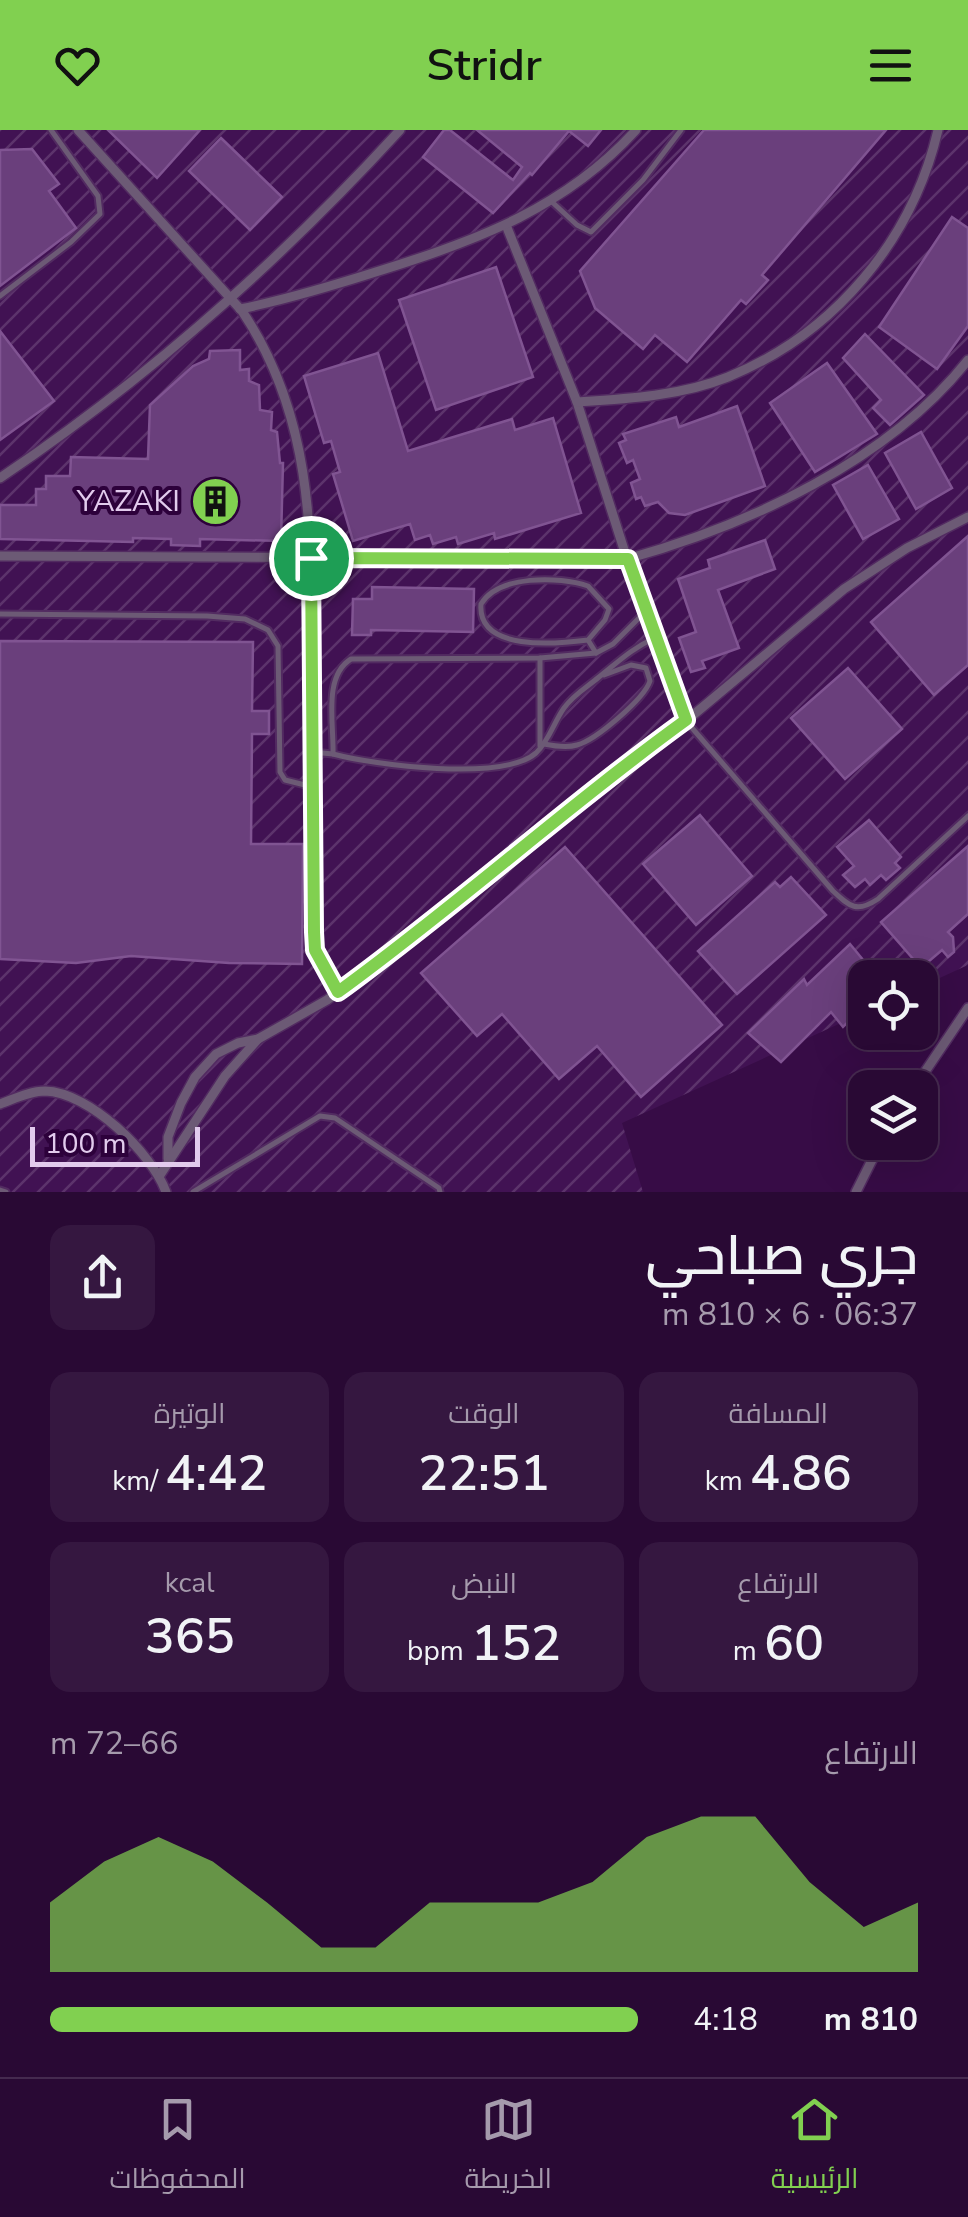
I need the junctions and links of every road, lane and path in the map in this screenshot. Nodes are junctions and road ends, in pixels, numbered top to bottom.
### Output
1 (50, 130) edge
2 (78, 130) edge
3 (400, 130) edge
4 (636, 130) edge
5 (680, 130) edge
6 (938, 130) edge
7 (551, 200) junction
8 (506, 225) junction
9 (0, 296) edge
10 (232, 299) junction
11 (240, 309) junction
12 (968, 360) edge
13 (577, 402) junction
14 (0, 478) edge
15 (968, 517) edge
16 (0, 556) edge
17 (311, 558) junction
18 (628, 559) junction
19 (646, 611) junction
20 (0, 614) edge
21 (656, 637) junction
22 (588, 640) junction
23 (596, 653) junction
24 (540, 658) junction
25 (600, 677) junction
26 (686, 720) junction
27 (542, 747) junction
28 (312, 752) junction
29 (332, 754) junction
30 (313, 786) junction
31 (968, 816) edge
32 (338, 992) junction
33 (968, 1008) edge
34 (258, 1039) junction
35 (926, 1070) edge
36 (0, 1104) edge
37 (168, 1160) junction
38 (871, 1160) edge
39 (160, 1175) junction
40 (166, 1192) edge
41 (193, 1192) edge
42 (440, 1192) edge
43 (856, 1192) edge

1 - 9 lane
2 - 10 street
3 - 10 street
4 - 7 street
5 - 7 lane
6 - 13 street
7 - 8 street
8 - 11 street
8 - 13 street
10 - 11 street
10 - 14 street
11 - 17 street
12 - 18 street
13 - 18 street
15 - 26 street
16 - 17 street
17 - 18 street
17 - 28 street
18 - 19 street
19 - 21 street
19 - 23 lane
20 - 30 lane
21 - 25 lane
21 - 26 street
22 - 22 lane
22 - 23 lane
23 - 24 lane
24 - 27 lane
24 - 29 lane
25 - 27 lane
25 - 27 lane
26 - 31 lane
26 - 32 street
27 - 29 lane
28 - 29 lane
28 - 30 street
30 - 32 street
32 - 34 street
33 - 35 street
34 - 37 street
34 - 37 street
36 - 39 street
37 - 39 street
38 - 43 street
39 - 40 street
41 - 42 lane

